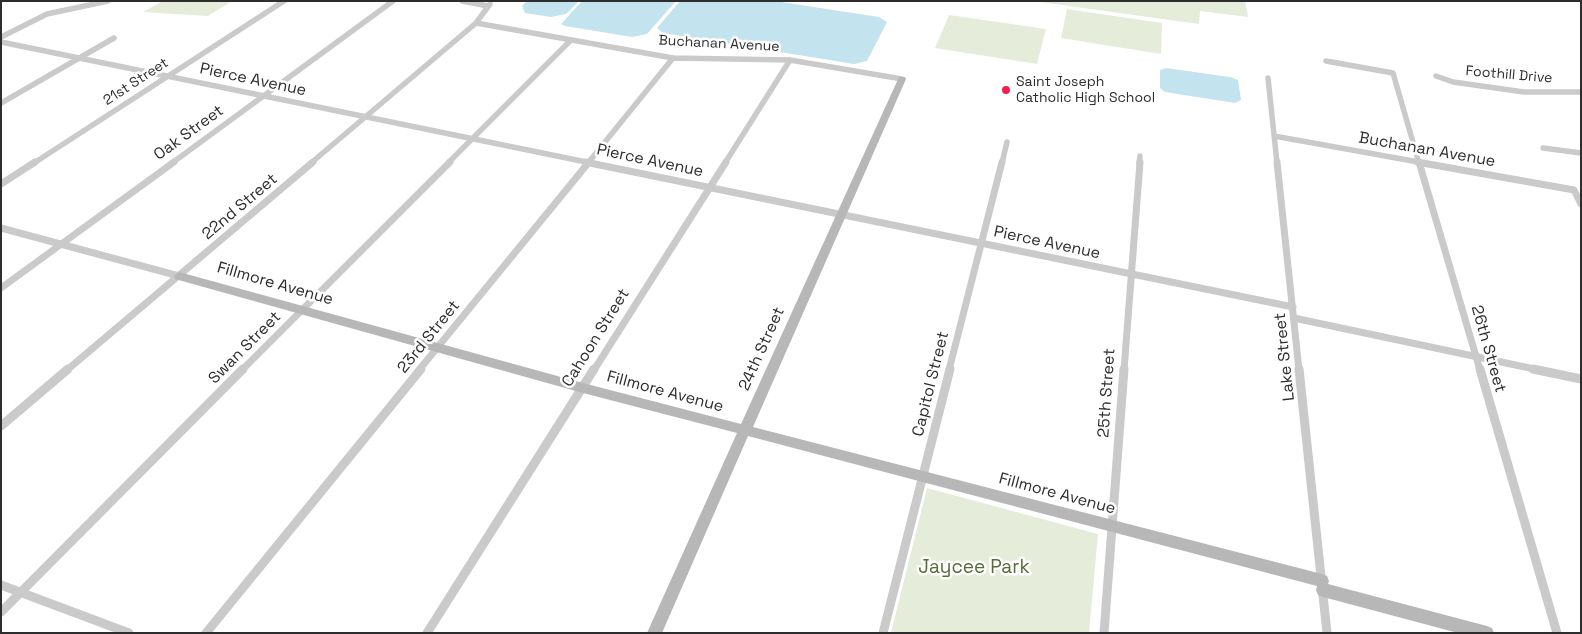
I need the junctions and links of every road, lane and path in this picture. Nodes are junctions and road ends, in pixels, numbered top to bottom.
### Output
1 (108, 1) edge
2 (284, 1) edge
3 (393, 1) edge
4 (462, 1) edge
5 (476, 24) junction
6 (1, 37) edge
7 (114, 38) dead end
8 (572, 40) junction
9 (1, 42) edge
10 (78, 58) junction
11 (673, 58) junction
12 (790, 60) junction
13 (1326, 61) dead end
14 (168, 76) junction
15 (1436, 76) dead end
16 (1268, 78) dead end
17 (902, 79) joint
18 (1581, 92) edge
19 (263, 96) junction
20 (1, 102) edge
21 (367, 117) junction
22 (1274, 136) junction
23 (474, 139) junction
24 (1007, 142) dead end
25 (1543, 148) dead end
26 (1581, 153) edge
27 (1140, 156) dead end
28 (1419, 162) junction
29 (589, 163) junction
30 (1, 184) edge
31 (710, 188) junction
32 (1581, 204) edge
33 (842, 215) junction
34 (1, 228) edge
35 (981, 243) junction
36 (61, 244) junction
37 (1131, 274) junction
38 (179, 276) junction
39 (1, 288) edge
40 (1293, 307) junction
41 (302, 310) junction
42 (1294, 318) junction
43 (439, 347) junction
44 (1476, 356) junction
45 (1581, 379) edge
46 (583, 388) junction
47 (1, 426) edge
48 (744, 431) junction
49 (923, 477) junction
50 (1112, 526) junction
51 (1, 585) edge
52 (1322, 586) junction
53 (21, 592) junction
54 (1, 612) edge
55 (129, 633) edge
56 (206, 633) edge
57 (428, 633) edge
58 (654, 633) edge
59 (883, 633) edge
60 (1104, 633) edge
61 (1328, 633) edge
62 (1487, 633) edge
63 (1557, 633) edge

1 - 6 street
2 - 14 street, 21st Street
3 - 19 street, Oak Street
4 - 5 street, 22nd Street
5 - 8 street, Buchanan Avenue
5 - 21 street, 22nd Street
7 - 10 street
8 - 11 street, Buchanan Avenue
8 - 23 street, Swan Street
9 - 10 street, Pierce Avenue
10 - 14 street, Pierce Avenue
10 - 20 street
11 - 12 street, Buchanan Avenue
11 - 29 street, 23rd Street
12 - 17 street, Buchanan Avenue
12 - 31 street, Cahoon Street
13 - 28 street, 26th Street
14 - 19 street, Pierce Avenue
14 - 30 street, 21st Street
15 - 18 street, Foothill Drive
16 - 22 street, Lake Street
17 - 33 street, 24th Street
19 - 21 street, Pierce Avenue
19 - 36 street, Oak Street
21 - 23 street, Pierce Avenue
21 - 38 street, 22nd Street
22 - 28 street, Buchanan Avenue
22 - 40 street, Lake Street
23 - 29 street, Pierce Avenue
23 - 41 street, Swan Street
24 - 35 street, Capitol Street
25 - 26 street
27 - 37 street, 25th Street
28 - 32 street, Buchanan Avenue
28 - 44 street, 26th Street
29 - 31 street, Pierce Avenue
29 - 43 street, 23rd Street
31 - 33 street, Pierce Avenue
31 - 46 street, Cahoon Street
33 - 35 street, Pierce Avenue
33 - 48 street, 24th Street
34 - 36 street, Fillmore Avenue
35 - 37 street, Pierce Avenue
35 - 49 street, Capitol Street
36 - 38 street, Fillmore Avenue
36 - 39 street, Oak Street
37 - 40 street, Pierce Avenue
37 - 50 street, 25th Street
38 - 41 street, Fillmore Avenue
38 - 47 street, 22nd Street
40 - 42 street, Lake Street
41 - 43 street, Fillmore Avenue
41 - 53 street, Swan Street
42 - 44 street
42 - 52 street, Lake Street
43 - 46 street, Fillmore Avenue
43 - 56 street, 23rd Street
44 - 45 street
44 - 63 street, 26th Street
46 - 48 street, Fillmore Avenue
46 - 57 street, Cahoon Street
48 - 49 street, Fillmore Avenue
48 - 58 street, 24th Street
49 - 50 street, Fillmore Avenue
49 - 59 street, Capitol Street
50 - 52 street, Fillmore Avenue
50 - 60 street, 25th Street
51 - 53 street
52 - 61 street, Lake Street
52 - 62 street, Fillmore Avenue
53 - 54 street, Swan Street
53 - 55 street

